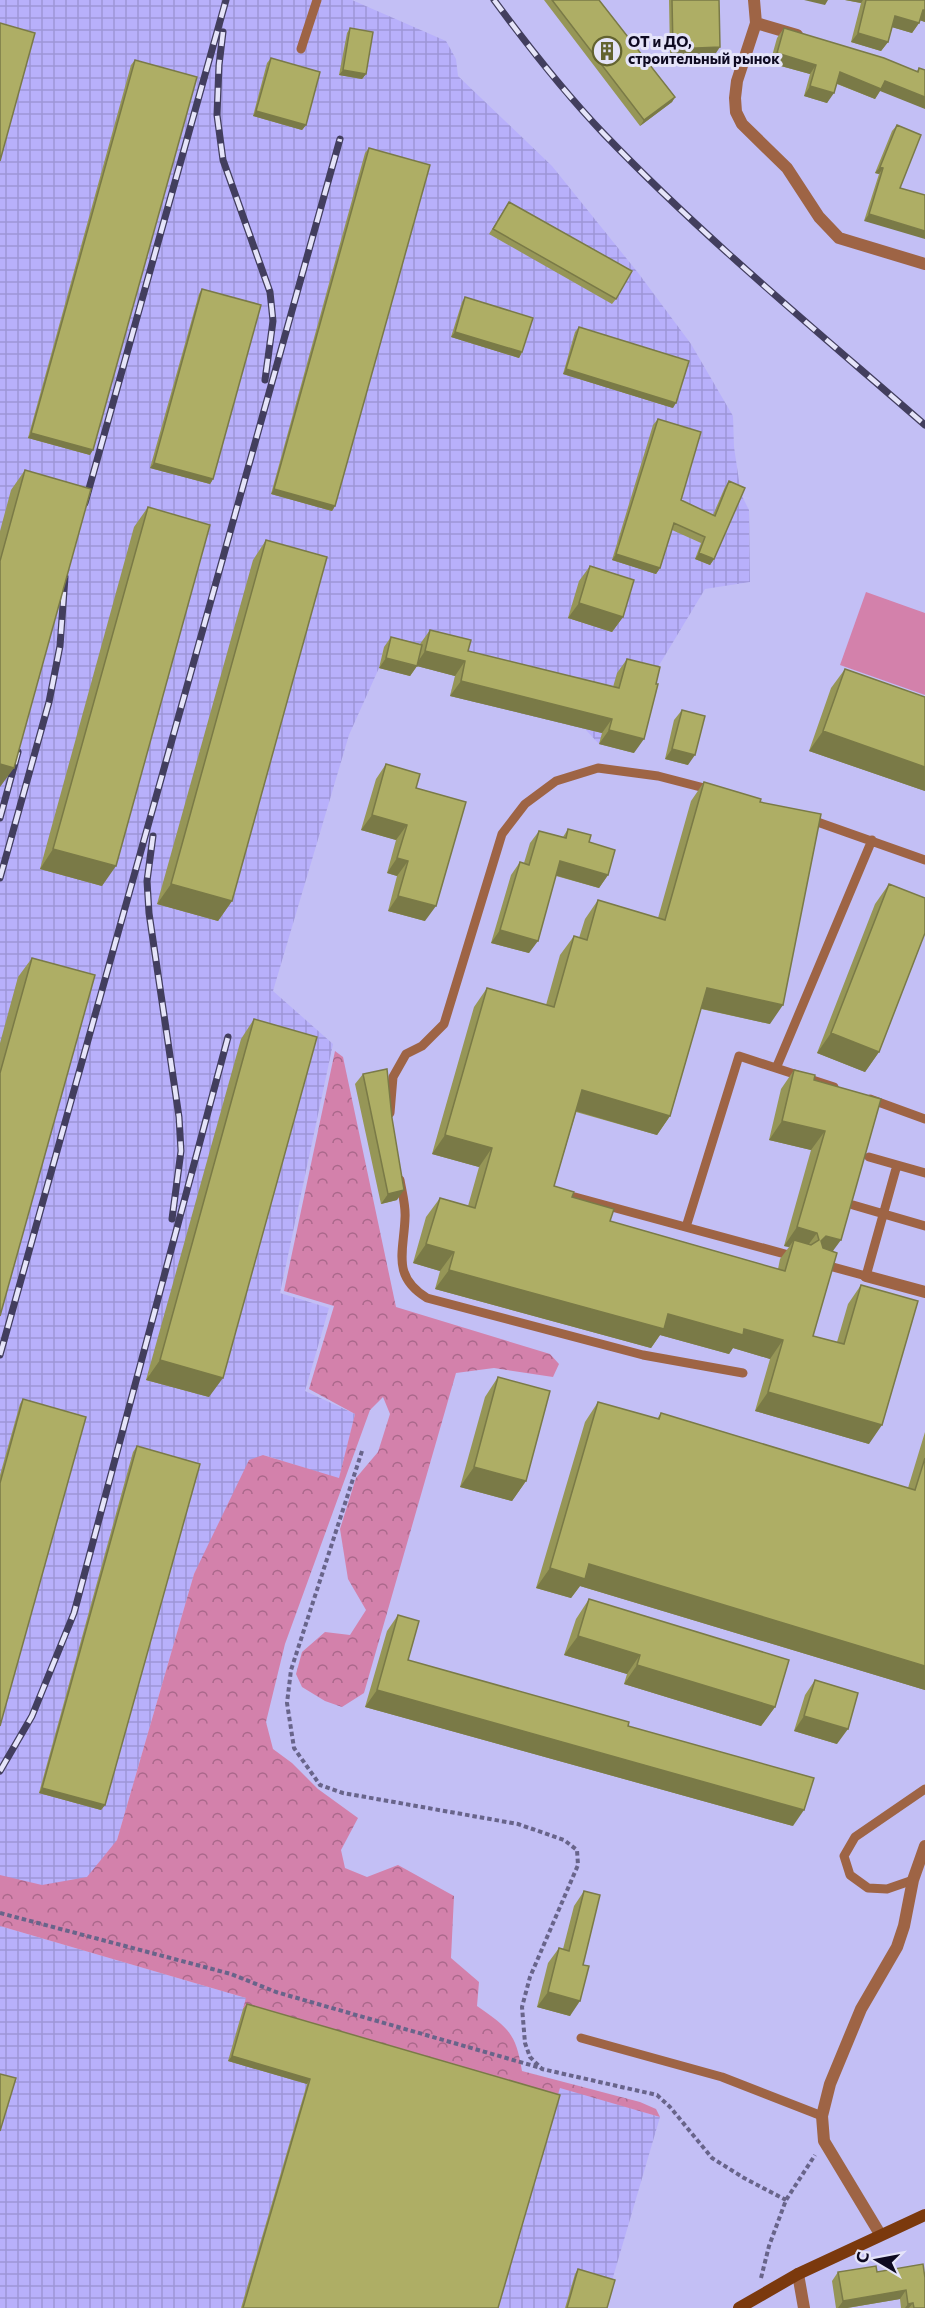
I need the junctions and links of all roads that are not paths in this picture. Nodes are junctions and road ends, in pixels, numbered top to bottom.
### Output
1 (317, 0) edge
2 (754, 0) edge
3 (756, 23) junction
4 (812, 40) edge
5 (301, 49) dead end
6 (925, 264) edge
7 (720, 792) edge
8 (795, 814) edge
9 (872, 840) junction
10 (925, 860) edge
11 (777, 1066) junction
12 (841, 1089) edge
13 (863, 1097) edge
14 (391, 1119) edge
15 (925, 1119) edge
16 (869, 1157) edge
17 (897, 1165) junction
18 (925, 1173) edge
19 (399, 1174) edge
20 (575, 1197) edge
21 (853, 1205) edge
22 (883, 1214) junction
23 (925, 1226) edge
24 (686, 1227) junction
25 (799, 1257) edge
26 (814, 1262) edge
27 (866, 1276) junction
28 (925, 1292) edge
29 (743, 1373) dead end
30 (925, 1789) edge
31 (925, 1846) edge
32 (913, 1880) junction
33 (581, 2038) dead end
34 (822, 2116) junction
35 (925, 2215) edge
36 (880, 2234) junction
37 (798, 2274) junction
38 (739, 2308) edge
39 (804, 2308) edge

1 - 5 lane
2 - 3 street
3 - 4 street
3 - 6 street
7 - 14 lane
8 - 9 lane
9 - 10 lane
9 - 11 lane
11 - 12 lane
11 - 24 lane
13 - 15 lane
16 - 17 lane
17 - 18 lane
17 - 22 lane
19 - 29 lane
20 - 24 lane
21 - 22 lane
22 - 23 lane
22 - 27 lane
24 - 25 lane
26 - 27 lane
27 - 28 street
30 - 32 lane
31 - 32 street
32 - 34 street
33 - 34 lane
34 - 36 street
35 - 36 street
36 - 37 street
37 - 38 street
37 - 39 street

